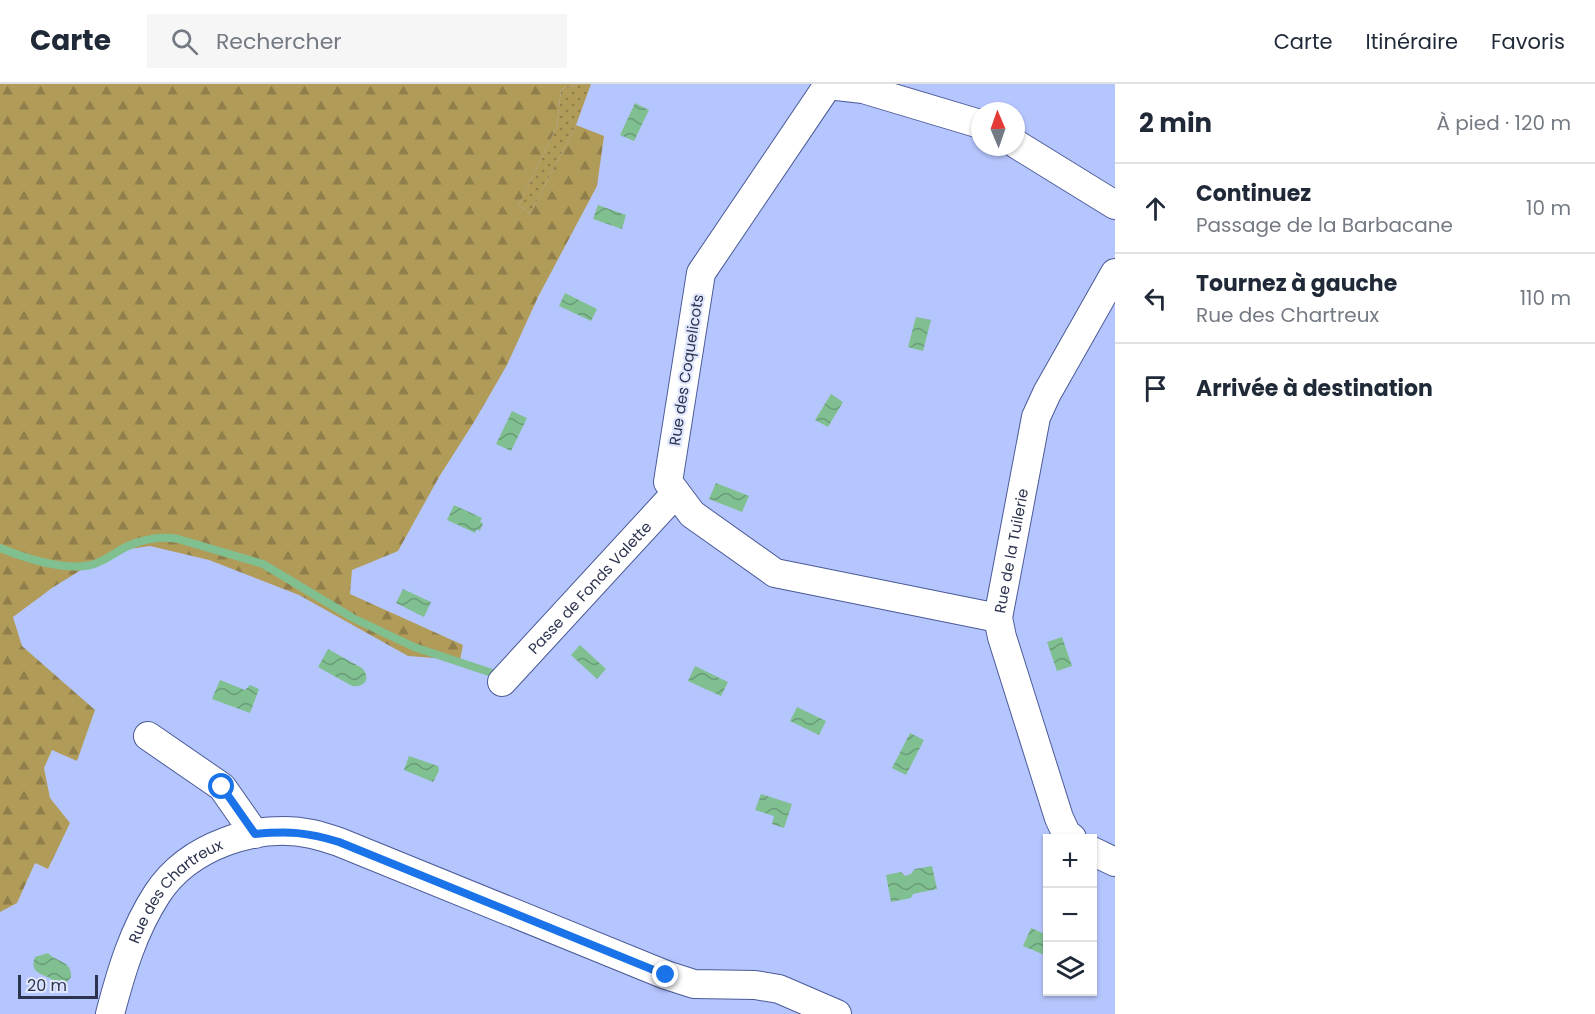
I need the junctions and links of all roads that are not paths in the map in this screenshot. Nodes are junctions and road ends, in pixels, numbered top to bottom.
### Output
1 (828, 84) edge
2 (971, 121) edge
3 (1025, 150) edge
4 (1115, 205) edge
5 (1115, 273) edge
6 (676, 493) junction
7 (998, 618) junction
8 (502, 682) dead end
9 (148, 736) dead end
10 (255, 834) junction
11 (1067, 834) edge
12 (1097, 853) edge
13 (1115, 862) edge
14 (110, 1014) edge
15 (837, 1014) edge

1 - 2 street, Rue des Coquelicots
1 - 6 street, Rue des Coquelicots
3 - 4 street
5 - 7 street, Rue de la Tuilerie
6 - 7 street, Rue des Coquelicots
6 - 8 street, Passe de Fonds Valette
7 - 11 street, Rue de la Tuilerie
9 - 10 street
10 - 14 street, Rue des Chartreux
10 - 15 street, Rue des Chartreux
12 - 13 street

